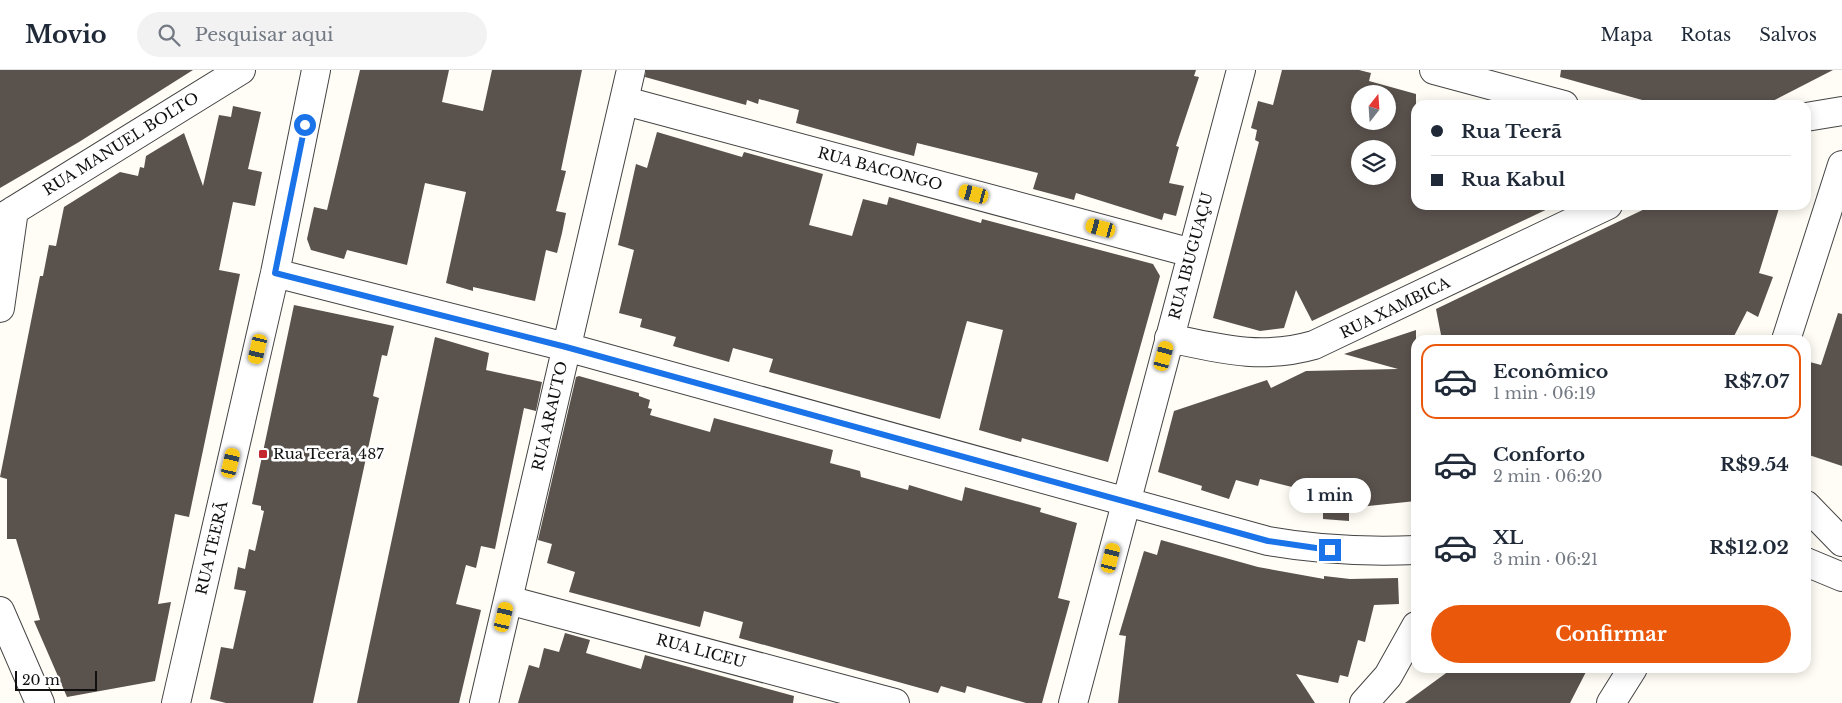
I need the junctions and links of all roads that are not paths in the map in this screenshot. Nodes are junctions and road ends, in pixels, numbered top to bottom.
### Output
1 (242, 70) edge
2 (316, 70) edge
3 (631, 70) edge
4 (1240, 70) edge
5 (1434, 70) edge
6 (1545, 100) edge
7 (625, 101) junction
8 (1842, 111) edge
9 (1811, 116) edge
10 (1842, 165) edge
11 (1598, 210) edge
12 (7, 214) edge
13 (1192, 253) junction
14 (275, 273) junction
15 (0, 308) edge
16 (1788, 335) edge
17 (1169, 338) junction
18 (566, 347) junction
19 (1125, 503) junction
20 (1811, 510) edge
21 (1842, 542) edge
22 (1411, 550) edge
23 (1811, 564) edge
24 (1842, 577) edge
25 (508, 600) junction
26 (0, 611) edge
27 (1411, 635) edge
28 (1630, 673) edge
29 (40, 703) edge
30 (176, 703) edge
31 (484, 703) edge
32 (895, 703) edge
33 (1073, 703) edge
34 (1364, 703) edge
35 (1611, 703) edge

1 - 12 street, RUA MANUEL BOLTO
2 - 14 street, RUA TEERÃ
3 - 7 street, RUA ARAUTO
4 - 13 street, RUA IBUGUAÇU
5 - 6 street
7 - 13 street, RUA BACONGO
7 - 18 street, RUA ARAUTO
8 - 9 street
10 - 16 street
11 - 17 street, RUA XAMBICA
12 - 15 street
13 - 17 street, RUA IBUGUAÇU
14 - 18 street
14 - 30 street, RUA TEERÃ
17 - 19 street, RUA IBUGUAÇU
18 - 19 street
18 - 25 street, RUA ARAUTO
19 - 22 street
19 - 33 street, RUA IBUGUAÇU
20 - 21 street
23 - 24 street
25 - 31 street, RUA ARAUTO
25 - 32 street, RUA LICEU
26 - 29 street
27 - 34 street
28 - 35 street

